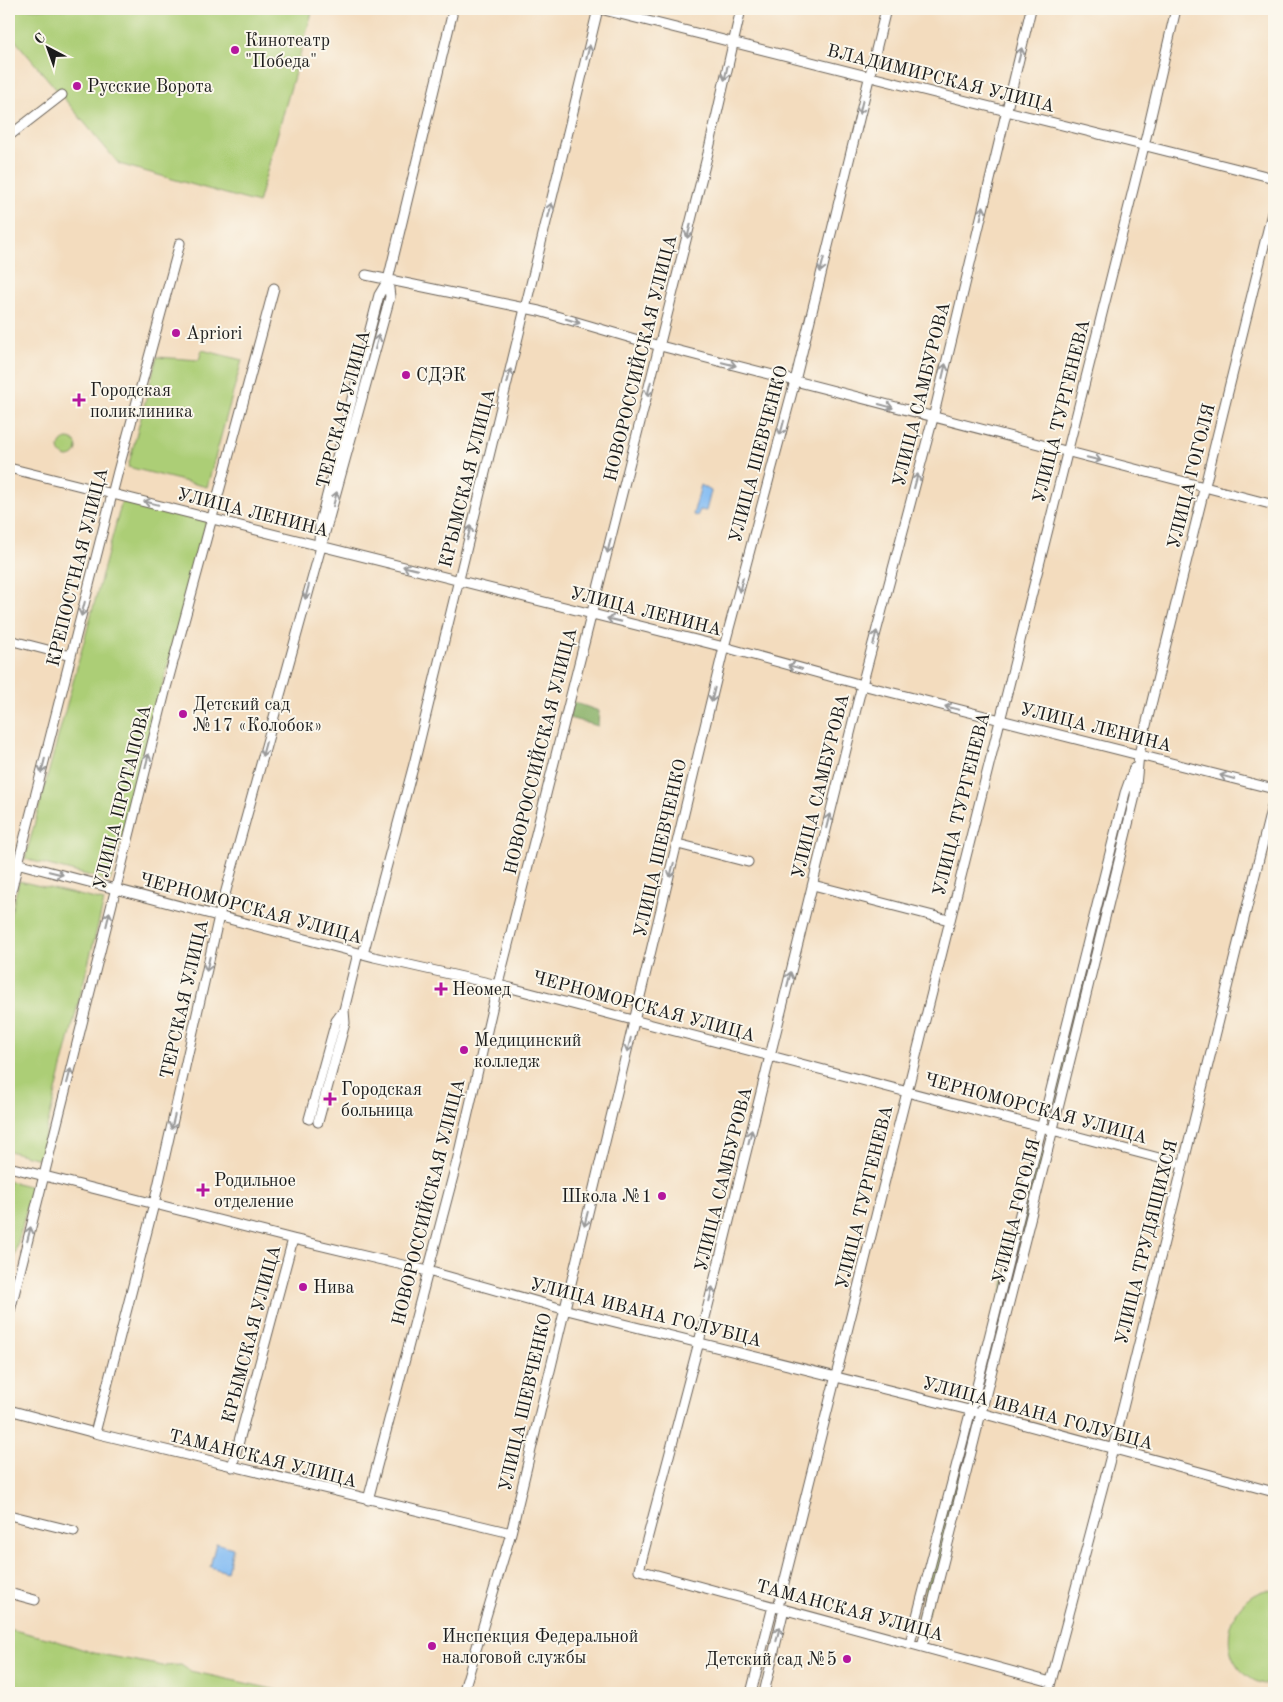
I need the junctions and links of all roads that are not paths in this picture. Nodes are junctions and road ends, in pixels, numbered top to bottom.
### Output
1 (599, 9) edge
2 (741, 9) edge
3 (886, 9) edge
4 (1031, 9) edge
5 (1176, 9) edge
6 (452, 15) dead end
7 (733, 42) junction
8 (869, 78) junction
9 (62, 95) dead end
10 (1006, 109) junction
11 (9, 136) edge
12 (1144, 146) junction
13 (1274, 178) edge
14 (1274, 205) edge
15 (180, 243) dead end
16 (366, 274) dead end
17 (388, 280) junction
18 (274, 288) dead end
19 (526, 308) junction
20 (660, 346) junction
21 (795, 381) junction
22 (933, 418) junction
23 (1067, 452) junction
24 (9, 468) edge
25 (1205, 486) junction
26 (113, 494) junction
27 (1274, 505) edge
28 (212, 518) junction
29 (320, 545) junction
30 (458, 581) junction
31 (591, 615) junction
32 (9, 640) edge
33 (724, 647) junction
34 (71, 656) junction
35 (862, 685) junction
36 (999, 719) junction
37 (1139, 754) junction
38 (1274, 789) edge
39 (1274, 798) edge
40 (678, 844) junction
41 (13, 862) edge
42 (748, 862) dead end
43 (812, 885) junction
44 (116, 888) junction
45 (9, 899) edge
46 (219, 916) junction
47 (949, 920) junction
48 (361, 954) junction
49 (498, 985) junction
50 (635, 1020) junction
51 (770, 1056) junction
52 (907, 1091) junction
53 (313, 1120) dead end
54 (1040, 1126) junction
55 (1053, 1130) junction
56 (1182, 1164) junction
57 (9, 1167) edge
58 (44, 1174) junction
59 (154, 1204) junction
60 (293, 1239) junction
61 (428, 1271) junction
62 (563, 1309) junction
63 (9, 1315) edge
64 (699, 1342) junction
65 (835, 1378) junction
66 (9, 1410) edge
67 (970, 1411) junction
68 (981, 1413) junction
69 (94, 1433) junction
70 (1113, 1448) junction
71 (232, 1467) junction
72 (1274, 1492) edge
73 (368, 1500) junction
74 (9, 1515) edge
75 (74, 1531) dead end
76 (511, 1533) junction
77 (640, 1570) joint
78 (9, 1594) edge
79 (35, 1600) dead end
80 (778, 1607) junction
81 (910, 1643) junction
82 (922, 1646) junction
83 (1051, 1682) junction
84 (463, 1693) edge
85 (751, 1693) edge
86 (764, 1693) edge
87 (1048, 1693) edge

1 - 7 street, ВЛАДИМИРСКАЯ УЛИЦА
19 -> 1 street, КРЫМСКАЯ УЛИЦА
2 - 7 street, НОВОРОССИЙСКАЯ УЛИЦА
3 - 8 street, УЛИЦА ШЕВЧЕНКО
10 -> 4 street, УЛИЦА САМБУРОВА
5 - 12 street, УЛИЦА ТУРГЕНЕВА
6 - 17 street, ТЕРСКАЯ УЛИЦА
7 - 8 street, ВЛАДИМИРСКАЯ УЛИЦА
7 -> 20 street, НОВОРОССИЙСКАЯ УЛИЦА
8 - 10 street, ВЛАДИМИРСКАЯ УЛИЦА
8 -> 21 street, УЛИЦА ШЕВЧЕНКО
9 - 11 street
10 - 12 street, ВЛАДИМИРСКАЯ УЛИЦА
22 -> 10 street, УЛИЦА САМБУРОВА
12 - 13 street, ВЛАДИМИРСКАЯ УЛИЦА
12 - 23 street, УЛИЦА ТУРГЕНЕВА
14 - 25 street, УЛИЦА ГОГОЛЯ
15 - 26 street, КРЕПОСТНАЯ УЛИЦА
16 - 17 street
17 - 19 street
17 - 29 street, ТЕРСКАЯ УЛИЦА
18 - 28 street, УЛИЦА ПРОТАПОВА
19 -> 20 street
30 -> 19 street, КРЫМСКАЯ УЛИЦА
20 -> 21 street
20 -> 31 street, НОВОРОССИЙСКАЯ УЛИЦА
21 -> 22 street
21 -> 33 street, УЛИЦА ШЕВЧЕНКО
22 - 23 street
35 -> 22 street, УЛИЦА САМБУРОВА
23 -> 25 street
23 - 36 street, УЛИЦА ТУРГЕНЕВА
24 - 26 street, УЛИЦА ЛЕНИНА
25 - 27 street
25 - 37 street, УЛИЦА ГОГОЛЯ
28 -> 26 street, УЛИЦА ЛЕНИНА
26 -> 34 street, КРЕПОСТНАЯ УЛИЦА
28 - 29 street, УЛИЦА ЛЕНИНА
44 -> 28 street, УЛИЦА ПРОТАПОВА
30 -> 29 street, УЛИЦА ЛЕНИНА
29 -> 46 street, ТЕРСКАЯ УЛИЦА
30 - 31 street, УЛИЦА ЛЕНИНА
30 - 48 street, КРЫМСКАЯ УЛИЦА
33 -> 31 street, УЛИЦА ЛЕНИНА
31 - 49 street, НОВОРОССИЙСКАЯ УЛИЦА
32 - 34 street
35 -> 33 street, УЛИЦА ЛЕНИНА
33 -> 40 street, УЛИЦА ШЕВЧЕНКО
34 -> 41 street, КРЕПОСТНАЯ УЛИЦА
36 -> 35 street, УЛИЦА ЛЕНИНА
43 -> 35 street, УЛИЦА САМБУРОВА
36 - 37 street, УЛИЦА ЛЕНИНА
36 - 47 street, УЛИЦА ТУРГЕНЕВА
38 -> 37 street, УЛИЦА ЛЕНИНА
37 - 54 street, УЛИЦА ГОГОЛЯ
37 - 55 street, УЛИЦА ГОГОЛЯ
39 - 56 street, УЛИЦА ТРУДЯЩИХСЯ
40 - 42 street
40 -> 50 street, УЛИЦА ШЕВЧЕНКО
41 -> 44 street, ЧЕРНОМОРСКАЯ УЛИЦА
41 - 45 street, КРЕПОСТНАЯ УЛИЦА
43 - 47 street
51 -> 43 street, УЛИЦА САМБУРОВА
44 - 46 street, ЧЕРНОМОРСКАЯ УЛИЦА
58 -> 44 street, УЛИЦА ПРОТАПОВА
46 - 48 street, ЧЕРНОМОРСКАЯ УЛИЦА
46 -> 59 street, ТЕРСКАЯ УЛИЦА
47 - 52 street, УЛИЦА ТУРГЕНЕВА
48 - 49 street, ЧЕРНОМОРСКАЯ УЛИЦА
48 - 53 street, КРЫМСКАЯ УЛИЦА
49 - 50 street, ЧЕРНОМОРСКАЯ УЛИЦА
49 - 61 street, НОВОРОССИЙСКАЯ УЛИЦА
50 - 51 street, ЧЕРНОМОРСКАЯ УЛИЦА
50 -> 62 street, УЛИЦА ШЕВЧЕНКО
51 - 52 street, ЧЕРНОМОРСКАЯ УЛИЦА
64 -> 51 street, УЛИЦА САМБУРОВА
52 - 54 street, ЧЕРНОМОРСКАЯ УЛИЦА
52 - 65 street, УЛИЦА ТУРГЕНЕВА
54 - 55 street, ЧЕРНОМОРСКАЯ УЛИЦА
54 - 67 street, УЛИЦА ГОГОЛЯ
55 - 56 street, ЧЕРНОМОРСКАЯ УЛИЦА
55 - 68 street, УЛИЦА ГОГОЛЯ
56 - 70 street, УЛИЦА ТРУДЯЩИХСЯ
57 - 58 street, УЛИЦА ИВАНА ГОЛУБЦА
58 - 59 street, УЛИЦА ИВАНА ГОЛУБЦА
63 -> 58 street, УЛИЦА ПРОТАПОВА
59 - 60 street, УЛИЦА ИВАНА ГОЛУБЦА
59 - 69 street, ТЕРСКАЯ УЛИЦА
60 - 61 street, УЛИЦА ИВАНА ГОЛУБЦА
60 - 71 street, КРЫМСКАЯ УЛИЦА
61 - 62 street, УЛИЦА ИВАНА ГОЛУБЦА
61 - 73 street, НОВОРОССИЙСКАЯ УЛИЦА
62 - 64 street, УЛИЦА ИВАНА ГОЛУБЦА
62 - 76 street, УЛИЦА ШЕВЧЕНКО
64 - 65 street, УЛИЦА ИВАНА ГОЛУБЦА
64 - 77 street, УЛИЦА САМБУРОВА
65 - 67 street, УЛИЦА ИВАНА ГОЛУБЦА
65 - 80 street, УЛИЦА ТУРГЕНЕВА
66 - 69 street, ТАМАНСКАЯ УЛИЦА
67 - 68 street, УЛИЦА ИВАНА ГОЛУБЦА
67 - 81 street, УЛИЦА ГОГОЛЯ
68 - 70 street, УЛИЦА ИВАНА ГОЛУБЦА
68 - 82 street, УЛИЦА ГОГОЛЯ
69 - 71 street, ТАМАНСКАЯ УЛИЦА
70 - 72 street, УЛИЦА ИВАНА ГОЛУБЦА
70 - 83 street, УЛИЦА ТРУДЯЩИХСЯ
71 - 73 street, ТАМАНСКАЯ УЛИЦА
73 - 76 street, ТАМАНСКАЯ УЛИЦА
74 - 75 street
76 - 84 street, УЛИЦА ШЕВЧЕНКО
77 - 80 street, ТАМАНСКАЯ УЛИЦА
78 - 79 street
80 - 81 street, ТАМАНСКАЯ УЛИЦА
80 - 85 street, УЛИЦА ТУРГЕНЕВА
86 -> 80 street, УЛИЦА ТУРГЕНЕВА
81 - 82 street, ТАМАНСКАЯ УЛИЦА
82 - 83 street, ТАМАНСКАЯ УЛИЦА
83 - 87 street, УЛИЦА ТРУДЯЩИХСЯ

